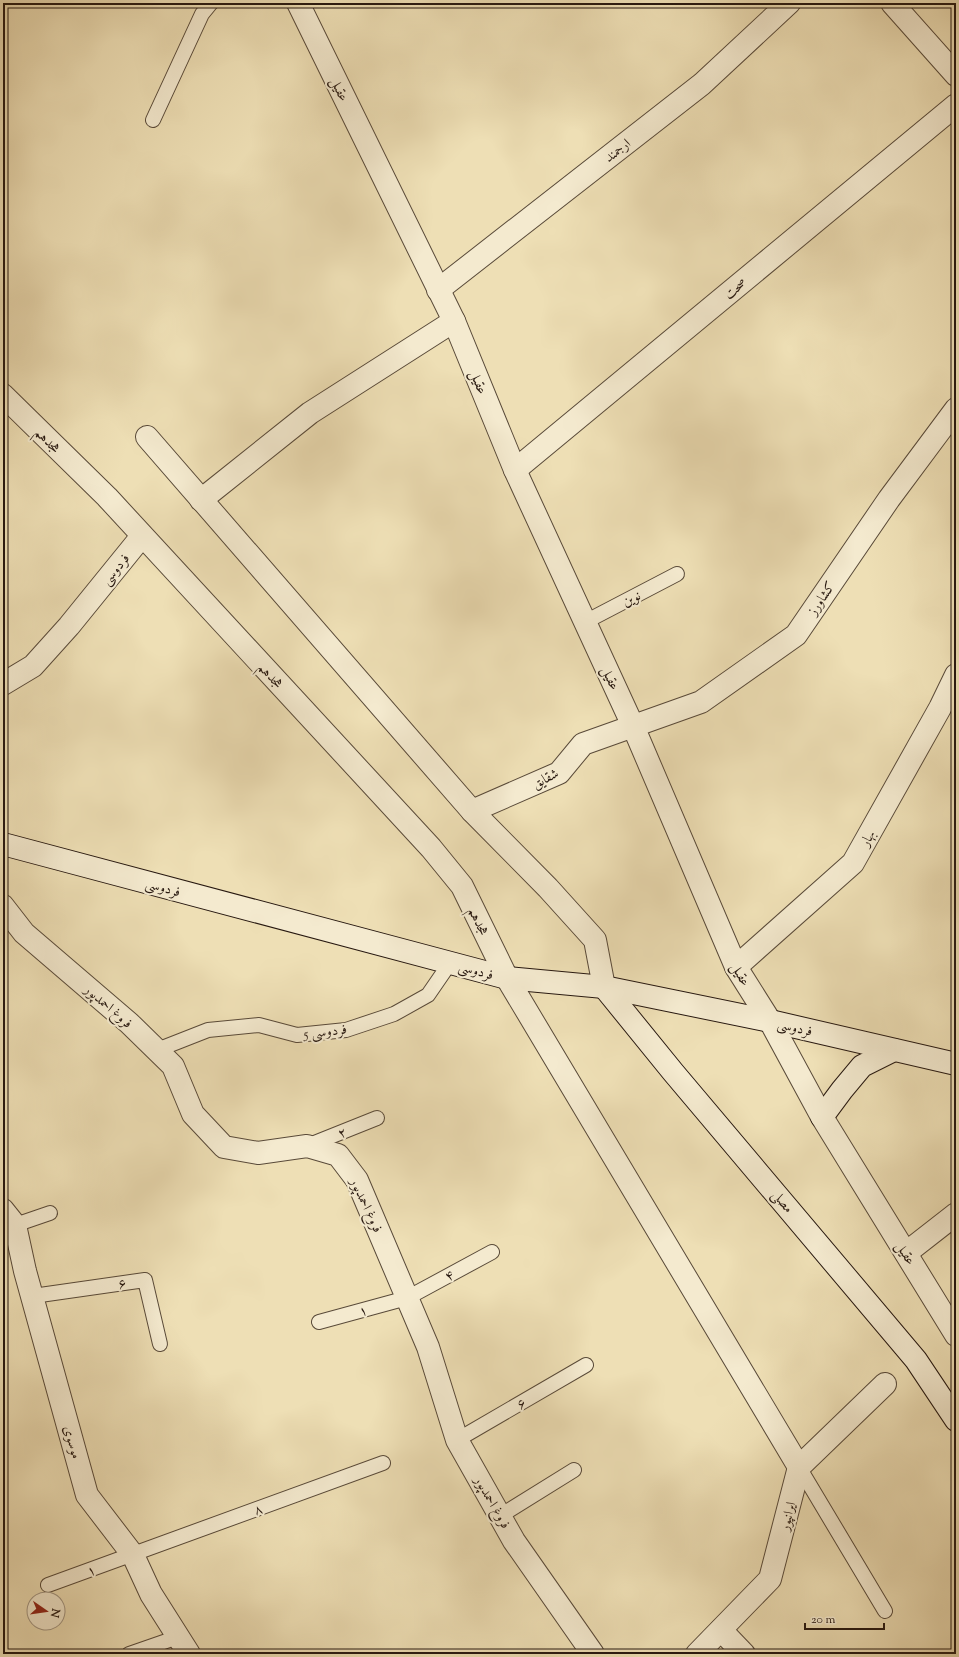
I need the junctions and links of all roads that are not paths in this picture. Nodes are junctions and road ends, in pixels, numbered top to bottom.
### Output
1 (211, 3) edge
2 (298, 3) edge
3 (789, 3) edge
4 (892, 3) edge
5 (956, 75) edge
6 (956, 105) edge
7 (153, 120) dead end
8 (438, 290) junction
9 (454, 321) junction
10 (3, 395) edge
11 (956, 409) edge
12 (147, 437) dead end
13 (515, 470) junction
14 (201, 500) junction
15 (142, 536) junction
16 (677, 574) dead end
17 (585, 622) junction
18 (956, 675) edge
19 (3, 684) edge
20 (633, 726) junction
21 (472, 811) junction
22 (3, 844) edge
23 (3, 906) edge
24 (450, 963) junction
25 (736, 968) junction
26 (507, 978) junction
27 (604, 987) junction
28 (770, 1021) junction
29 (157, 1050) junction
30 (894, 1050) junction
31 (956, 1064) edge
32 (822, 1117) junction
33 (377, 1118) dead end
34 (307, 1146) junction
35 (50, 1212) dead end
36 (956, 1214) edge
37 (9, 1217) edge
38 (492, 1252) dead end
39 (906, 1253) junction
40 (33, 1296) junction
41 (407, 1298) junction
42 (319, 1322) dead end
43 (956, 1335) edge
44 (160, 1344) dead end
45 (586, 1365) dead end
46 (885, 1384) dead end
47 (956, 1420) edge
48 (457, 1440) junction
49 (383, 1463) dead end
50 (799, 1467) junction
51 (574, 1470) dead end
52 (500, 1516) junction
53 (133, 1554) junction
54 (48, 1585) dead end
55 (885, 1610) dead end
56 (721, 1630) junction
57 (184, 1646) edge
58 (129, 1654) edge
59 (593, 1654) edge
60 (697, 1654) edge
61 (744, 1654) edge

1 - 7 lane
2 - 8 street, عقیل
3 - 8 street, ارجمند
4 - 5 street
6 - 13 street, صحت
8 - 9 street, عقیل
9 - 13 street, عقیل
9 - 14 street
10 - 15 street, هجدهم
11 - 20 street, کشاورز
12 - 14 street
13 - 17 street, عقیل
14 - 21 street
15 - 19 street, فردوسی
15 - 26 street, هجدهم
16 - 17 lane, نوین
17 - 20 street, عقیل
18 - 25 street, بهار
20 - 21 street, شقایق
20 - 25 street, عقیل
21 - 27 street
22 - 24 street, فردوسی
23 - 29 street, فروغ احمدپور
24 - 26 street, فردوسی
24 - 29 lane, 5 فردوسی
25 - 28 street, عقیل
26 - 27 street, فردوسی
26 - 50 street, هجدهم
27 - 28 street, فردوسی
27 - 47 street, مصلی
28 - 30 street, فردوسی
28 - 32 street, عقیل
29 - 34 street, فروغ احمدپور
30 - 31 street, فردوسی
30 - 32 street
32 - 39 street, عقیل
33 - 34 lane, ۲
34 - 41 street, فروغ احمدپور
35 - 37 lane
36 - 39 street
37 - 40 street, موسوی
38 - 41 lane, ۴
39 - 43 street, عقیل
40 - 44 lane, ۶
40 - 53 street, موسوی
41 - 42 lane, ۱
41 - 48 street, فروغ احمدپور
45 - 48 lane, ۶
46 - 50 street
48 - 52 street, فروغ احمدپور
49 - 53 lane, ۸
50 - 55 lane
50 - 56 street, ایرانپور
51 - 52 lane
52 - 59 street, فروغ احمدپور
53 - 54 lane, ۱
53 - 57 street, موسوی
56 - 60 street, ایرانپور
56 - 61 street
57 - 58 lane

